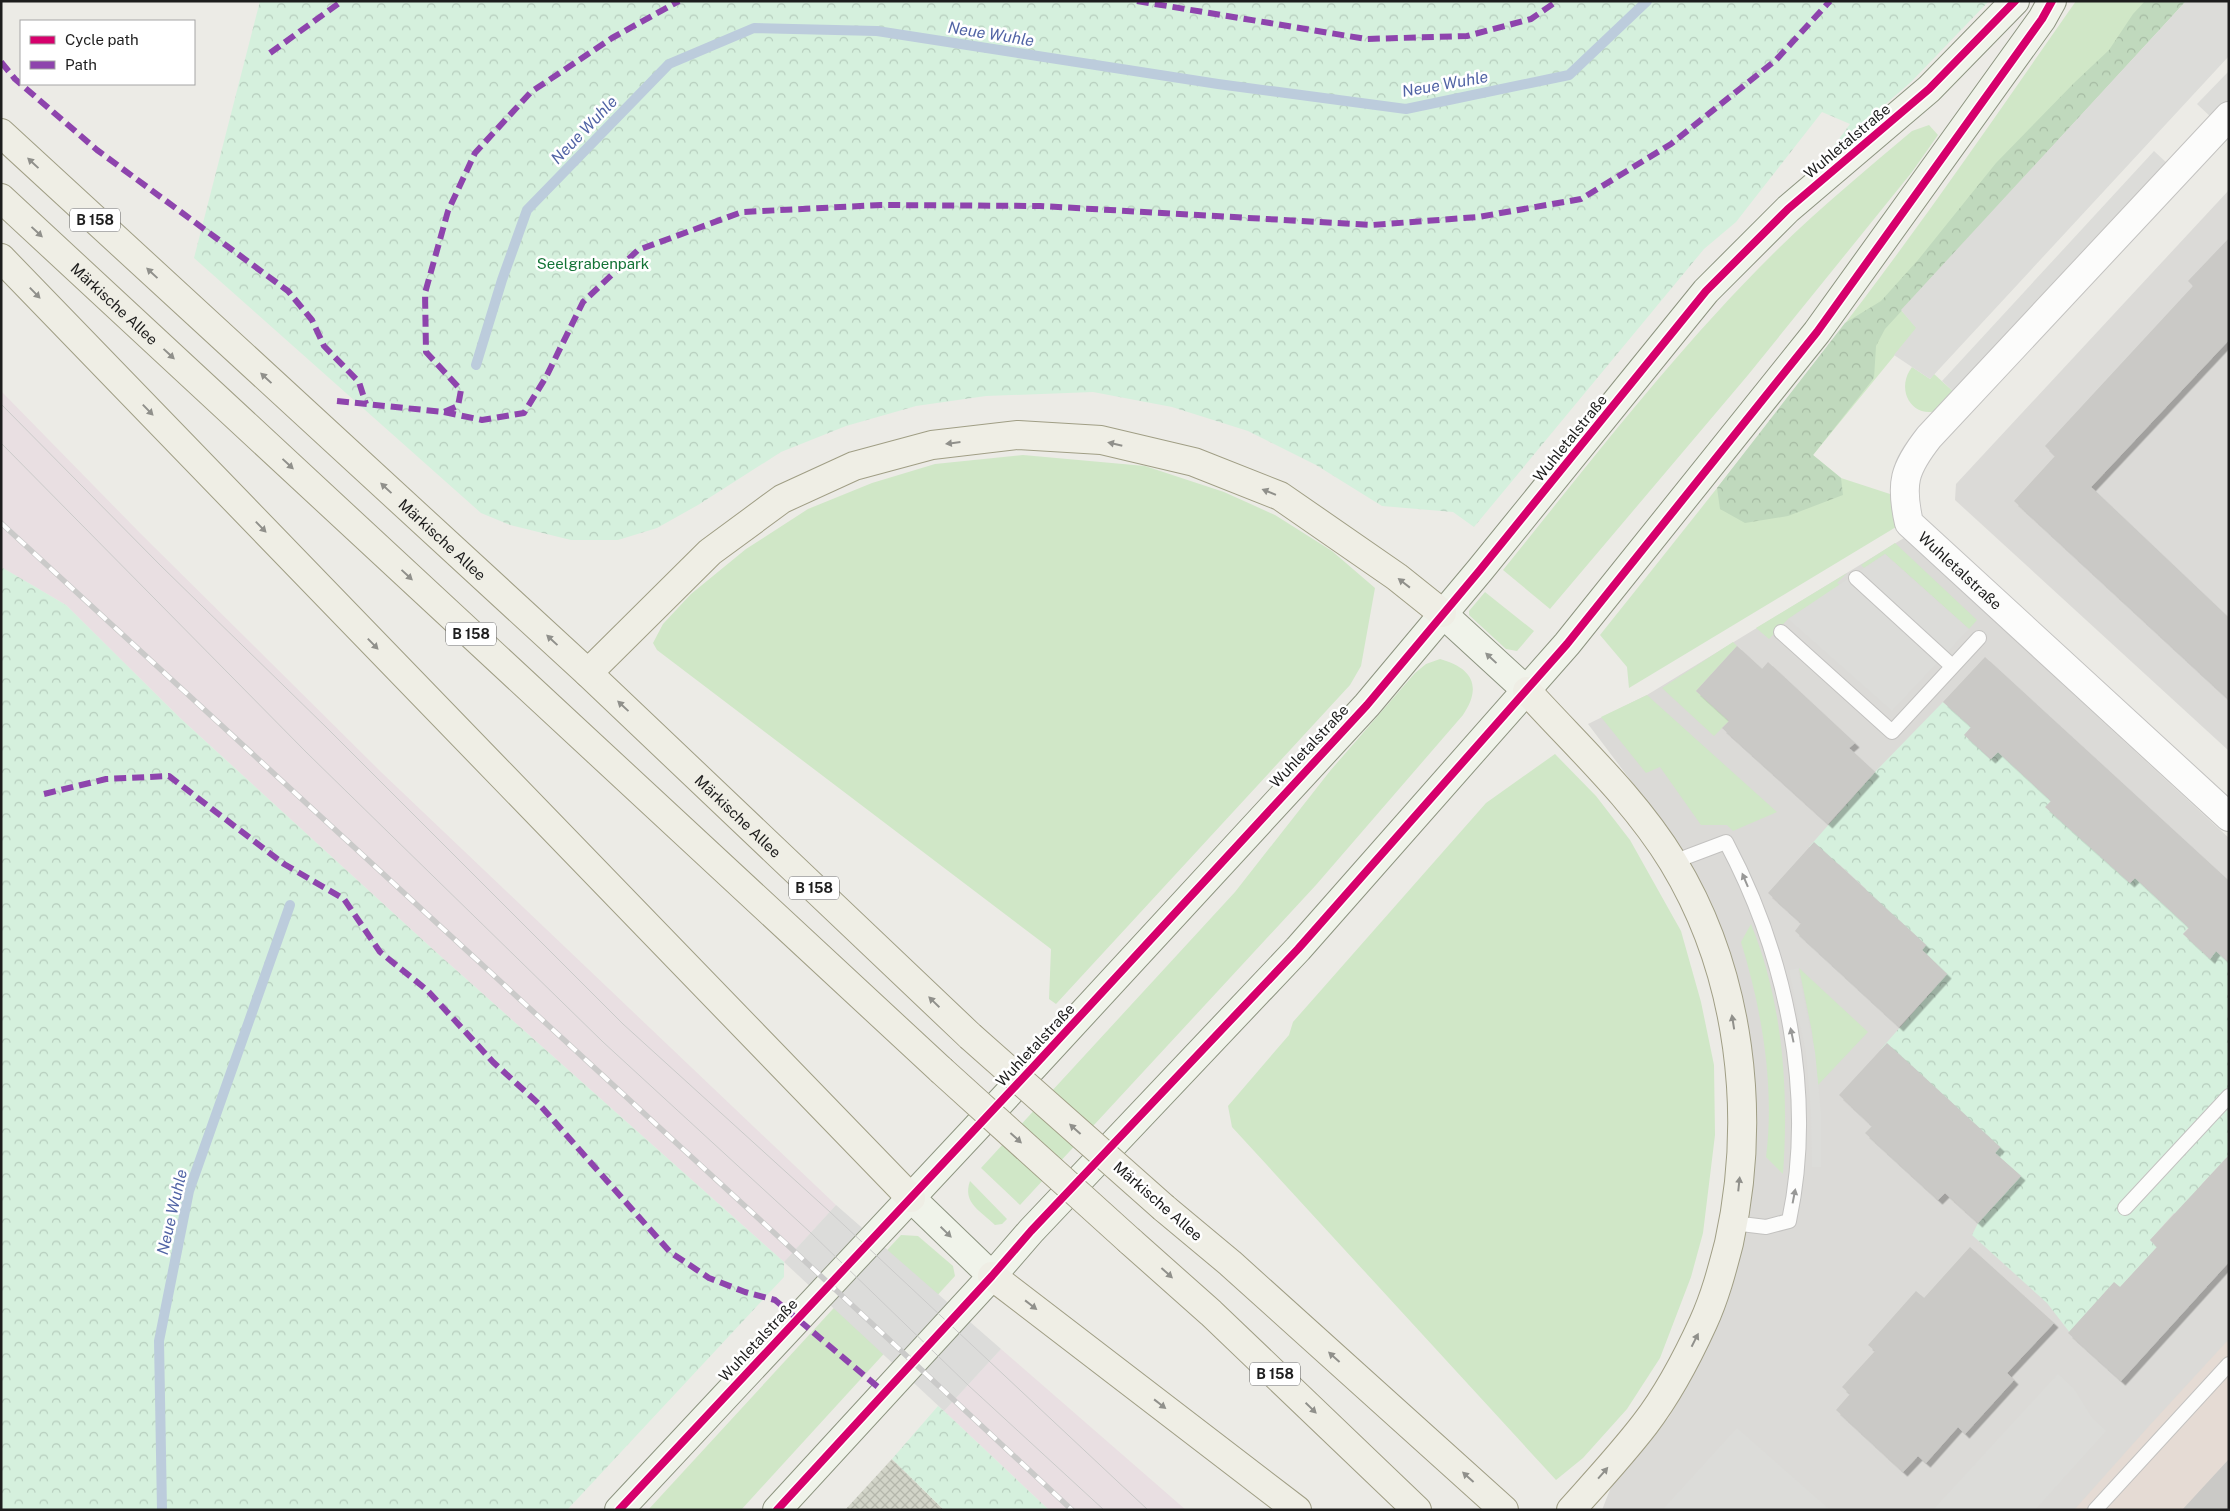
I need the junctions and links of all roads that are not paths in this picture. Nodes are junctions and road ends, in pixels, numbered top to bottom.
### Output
1 (2015, 1) edge
2 (2052, 1) edge
3 (2229, 116) edge
4 (1, 134) edge
5 (1, 198) edge
6 (1, 258) edge
7 (1856, 578) dead end
8 (1442, 613) junction
9 (1781, 632) dead end
10 (1979, 638) dead end
11 (1952, 666) junction
12 (588, 673) junction
13 (1527, 691) junction
14 (2229, 817) edge
15 (1673, 862) junction
16 (2229, 1096) edge
17 (911, 1198) junction
18 (2125, 1208) dead end
19 (1733, 1223) junction
20 (992, 1276) junction
21 (2229, 1364) edge
22 (619, 1510) edge
23 (777, 1510) edge
24 (1297, 1510) edge
25 (1417, 1510) edge
26 (1504, 1510) edge
27 (1571, 1510) edge
28 (2096, 1510) edge

1 - 8 main road, Wuhletalstraße
2 - 13 main road
3 - 14 street, Wuhletalstraße
12 -> 4 main road, Märkische Allee / B 158
5 -> 25 main road, Märkische Allee / B 158, bridge
6 -> 17 main road
7 - 11 lane
8 -> 12 main road
13 -> 8 main road
8 - 17 main road, Wuhletalstraße
9 - 11 lane
10 - 11 lane
26 -> 12 main road, Märkische Allee / B 158, bridge
13 - 15 main road
13 - 20 main road
19 -> 15 main road
19 -> 15 lane
16 - 18 lane
17 -> 20 main road
17 - 22 main road, Wuhletalstraße
27 -> 19 main road
20 - 23 main road
20 -> 24 main road
21 - 28 lane

